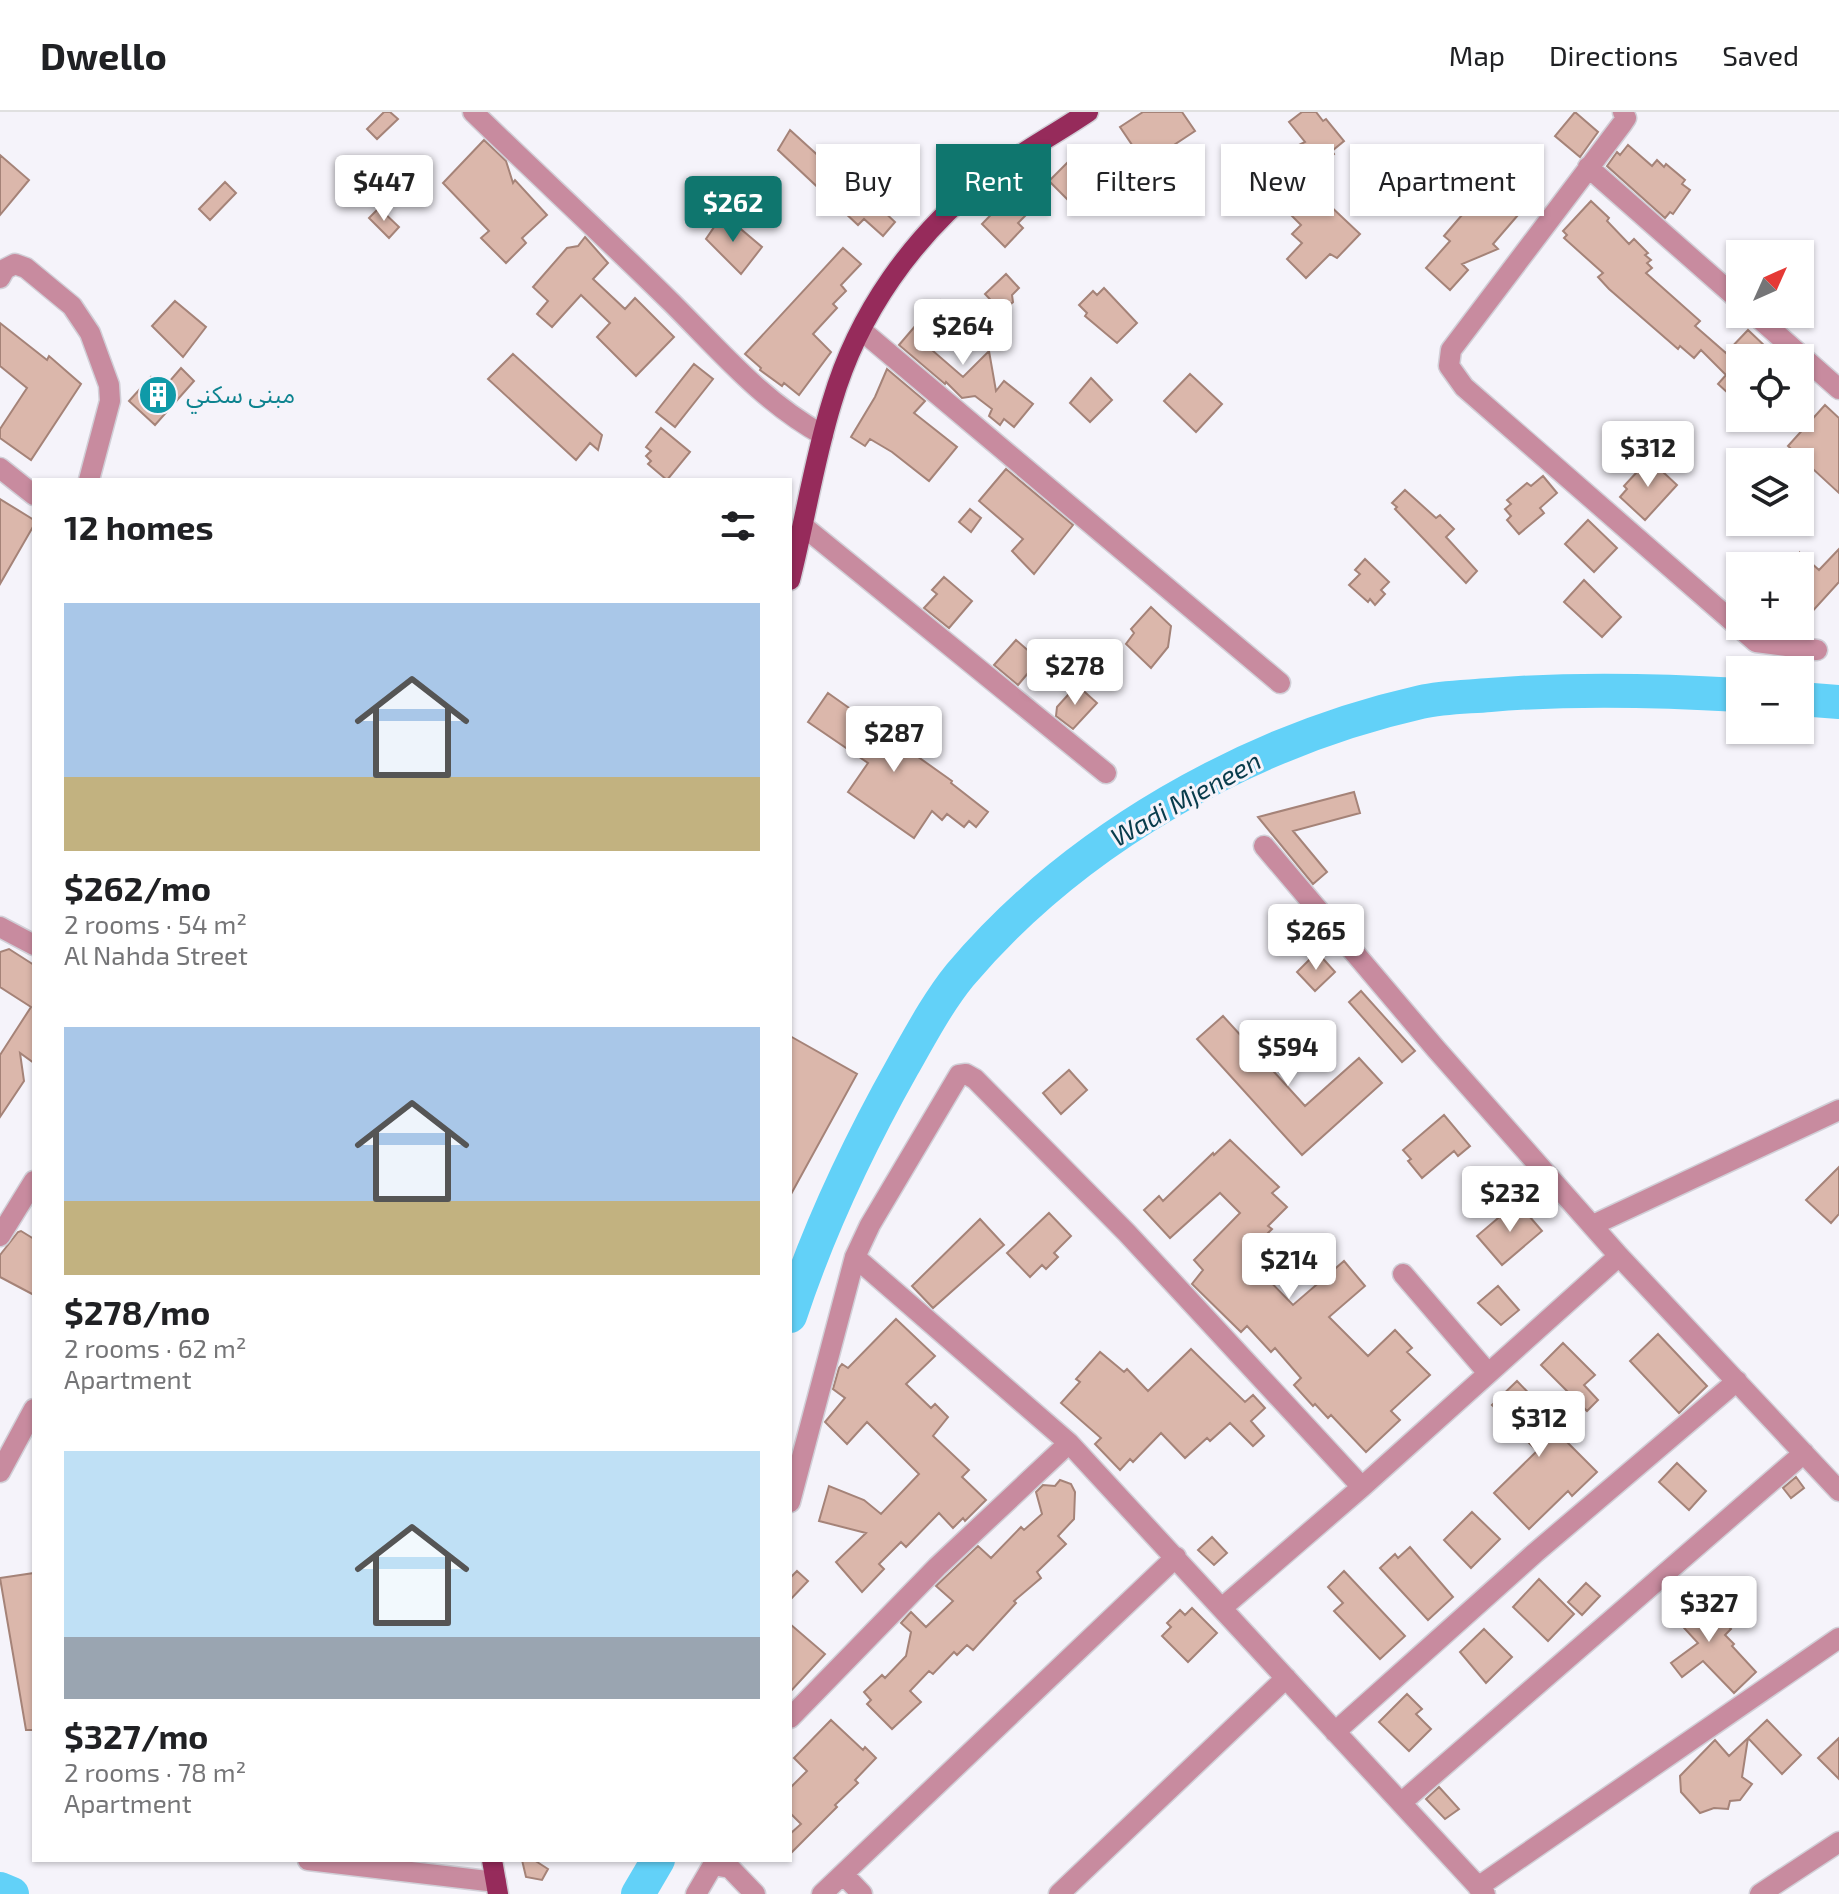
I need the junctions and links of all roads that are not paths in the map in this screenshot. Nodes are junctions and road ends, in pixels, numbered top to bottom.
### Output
1 (473, 112) edge
2 (1088, 112) edge
3 (1623, 112) edge
4 (1588, 167) junction
5 (0, 278) edge
6 (1726, 289) edge
7 (1770, 328) edge
8 (861, 330) junction
9 (1839, 389) edge
10 (823, 435) junction
11 (0, 468) edge
12 (90, 478) edge
13 (32, 493) edge
14 (803, 526) junction
15 (792, 572) edge
16 (1817, 650) dead end
17 (1280, 683) dead end
18 (1106, 773) dead end
19 (1264, 846) dead end
20 (0, 927) edge
21 (32, 944) edge
22 (1839, 1110) edge
23 (32, 1184) edge
24 (1593, 1225) junction
25 (0, 1236) edge
26 (1619, 1256) junction
27 (855, 1257) junction
28 (1403, 1274) dead end
29 (1488, 1373) junction
30 (1737, 1381) junction
31 (32, 1413) edge
32 (1069, 1443) junction
33 (1804, 1453) junction
34 (0, 1472) edge
35 (1362, 1487) junction
36 (1839, 1491) edge
37 (792, 1494) edge
38 (1176, 1557) junction
39 (1223, 1607) junction
40 (1839, 1638) edge
41 (1286, 1678) junction
42 (792, 1716) edge
43 (1335, 1732) junction
44 (1402, 1802) junction
45 (1839, 1842) edge
46 (322, 1862) edge
47 (492, 1862) edge
48 (843, 1874) junction
49 (497, 1888) edge
50 (1481, 1890) edge
51 (696, 1894) edge
52 (755, 1894) edge
53 (822, 1894) edge
54 (862, 1894) edge
55 (1059, 1894) edge
56 (1760, 1894) edge

1 - 10 street
2 - 8 main road
3 - 4 street
4 - 6 street
4 - 16 street
5 - 12 street
7 - 9 street
8 - 10 main road
8 - 17 street
10 - 14 main road
11 - 13 street
14 - 15 main road
14 - 18 street
19 - 24 street
20 - 21 street
22 - 24 street
23 - 25 street
24 - 26 street
26 - 29 street
26 - 30 street
27 - 32 street
27 - 35 street
27 - 37 street
28 - 29 street
29 - 35 street
30 - 33 street
30 - 43 street
31 - 34 street
32 - 38 street
32 - 42 street
33 - 36 street
33 - 44 street
35 - 39 street
38 - 39 street
38 - 48 street
39 - 41 street
40 - 50 street
41 - 43 street
41 - 55 street
43 - 44 street
44 - 50 street
45 - 56 street
46 - 49 street
47 - 49 main road
48 - 53 street
48 - 54 street
51 - 52 street

